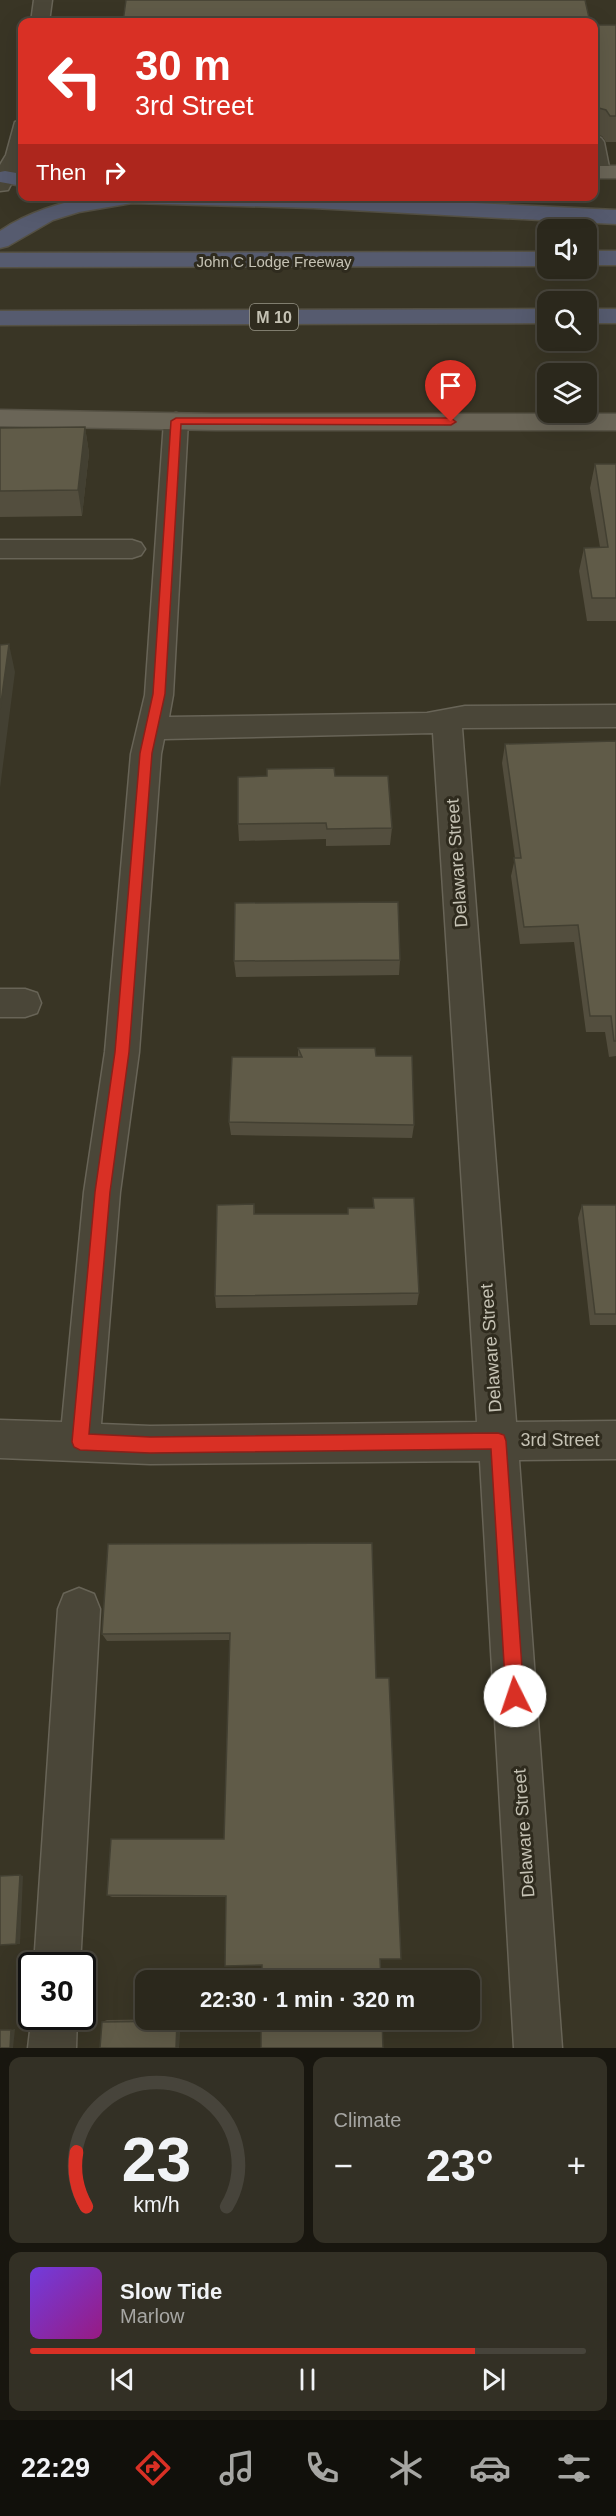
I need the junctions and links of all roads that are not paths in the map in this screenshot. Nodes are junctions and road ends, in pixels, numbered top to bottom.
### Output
1 (43, 0) edge
2 (41, 18) edge
3 (18, 145) edge
4 (598, 155) edge
5 (603, 172) edge
6 (10, 179) edge
7 (104, 201) edge
8 (276, 201) edge
9 (616, 217) edge
10 (2, 244) edge
11 (597, 258) edge
12 (616, 258) edge
13 (537, 259) edge
14 (0, 260) edge
15 (298, 261) junction
16 (537, 316) edge
17 (597, 316) edge
18 (616, 316) edge
19 (0, 318) edge
20 (0, 418) edge
21 (176, 421) junction
22 (616, 422) edge
23 (0, 549) edge
24 (132, 549) dead end
25 (616, 716) edge
26 (447, 720) junction
27 (152, 728) junction
28 (0, 1439) edge
29 (616, 1440) edge
30 (498, 1441) junction
31 (80, 1442) junction
32 (79, 1610) dead end
33 (58, 1952) edge
34 (53, 2030) edge
35 (52, 2048) edge
36 (538, 2048) edge

1 - 2 street
3 - 6 street
4 - 5 street
7 - 10 highway
8 - 9 highway
10 - 15 highway
11 - 12 highway
13 - 15 highway, John C Lodge Freeway
14 - 15 highway, John C Lodge Freeway
16 - 19 highway, M 10
17 - 18 highway
20 - 21 main road
21 - 22 main road
21 - 27 street
23 - 24 street
25 - 26 street
26 - 27 street
26 - 30 street, Delaware Street
27 - 31 street
28 - 31 street, 3rd Street
29 - 30 street, 3rd Street
30 - 31 street, 3rd Street
30 - 36 street, Delaware Street
32 - 33 street
34 - 35 street

